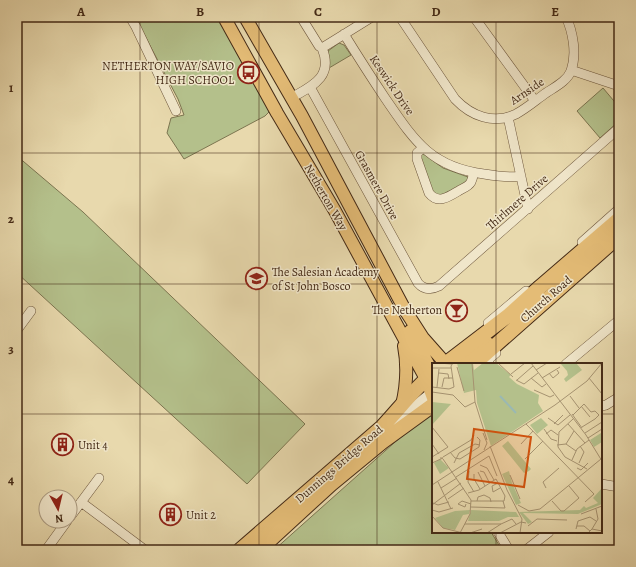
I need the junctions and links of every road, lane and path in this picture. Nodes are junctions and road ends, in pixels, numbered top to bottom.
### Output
1 (130, 17) edge
2 (224, 17) edge
3 (245, 17) edge
4 (300, 17) edge
5 (372, 17) edge
6 (400, 17) edge
7 (474, 17) edge
8 (566, 17) edge
9 (344, 34) junction
10 (322, 48) junction
11 (571, 70) junction
12 (619, 86) edge
13 (310, 87) junction
14 (291, 98) junction
15 (535, 101) junction
16 (176, 111) dead end
17 (508, 117) junction
18 (619, 128) edge
19 (423, 148) junction
20 (473, 173) junction
21 (521, 176) junction
22 (528, 209) junction
23 (619, 209) edge
24 (619, 219) edge
25 (619, 236) edge
26 (619, 244) edge
27 (428, 289) joint
28 (397, 294) junction
29 (31, 311) dead end
30 (619, 320) edge
31 (490, 329) junction
32 (17, 330) edge
33 (512, 330) junction
34 (403, 339) junction
35 (450, 363) edge
36 (476, 363) edge
37 (488, 363) edge
38 (567, 363) edge
39 (428, 376) edge
40 (619, 396) edge
41 (432, 399) edge
42 (402, 406) junction
43 (602, 406) edge
44 (354, 450) junction
45 (99, 478) dead end
46 (602, 484) edge
47 (619, 487) edge
48 (81, 502) junction
49 (78, 506) edge
50 (61, 529) edge
51 (499, 533) edge
52 (504, 533) edge
53 (535, 533) edge
54 (548, 533) edge
55 (539, 541) junction
56 (46, 550) edge
57 (145, 550) edge
58 (240, 550) edge
59 (259, 550) edge
60 (511, 550) edge
61 (526, 550) edge

1 - 16 street
2 - 34 main road, Netherton Way
3 - 14 main road, Netherton Way
4 - 10 street
5 - 9 street
6 - 17 street
7 - 15 street
8 - 11 street
9 - 10 street
9 - 19 street, Keswick Drive
10 - 13 street
11 - 12 street
11 - 15 street, Arnside
13 - 14 street
13 - 27 street, Grasmere Drive
14 - 28 main road, Netherton Way
15 - 17 street, Arnside
17 - 21 street, Arnside
18 - 22 street, Thirlmere Drive
19 - 20 street, Keswick Drive
19 - 20 street
20 - 21 street, Keswick Drive
21 - 22 street, Arnside
22 - 27 street, Thirlmere Drive
23 - 31 street, Church Road
24 - 31 highway, Church Road
25 - 33 highway, Church Road
26 - 37 street, Church Road
28 - 35 main road, Netherton Way
28 - 39 main road
29 - 32 street
30 - 38 street
31 - 35 highway, Church Road
33 - 35 main road
33 - 36 highway, Church Road
34 - 39 main road, Netherton Way
34 - 42 main road
39 - 41 main road
39 - 42 highway, Dunnings Bridge Road
40 - 43 street
41 - 44 street
41 - 59 highway, Dunnings Bridge Road
42 - 44 highway, Dunnings Bridge Road
44 - 58 highway, Dunnings Bridge Road
45 - 48 street
46 - 47 street
48 - 49 street
48 - 57 street
50 - 56 street
51 - 60 street
52 - 60 street
53 - 55 street
54 - 55 street
55 - 61 street

